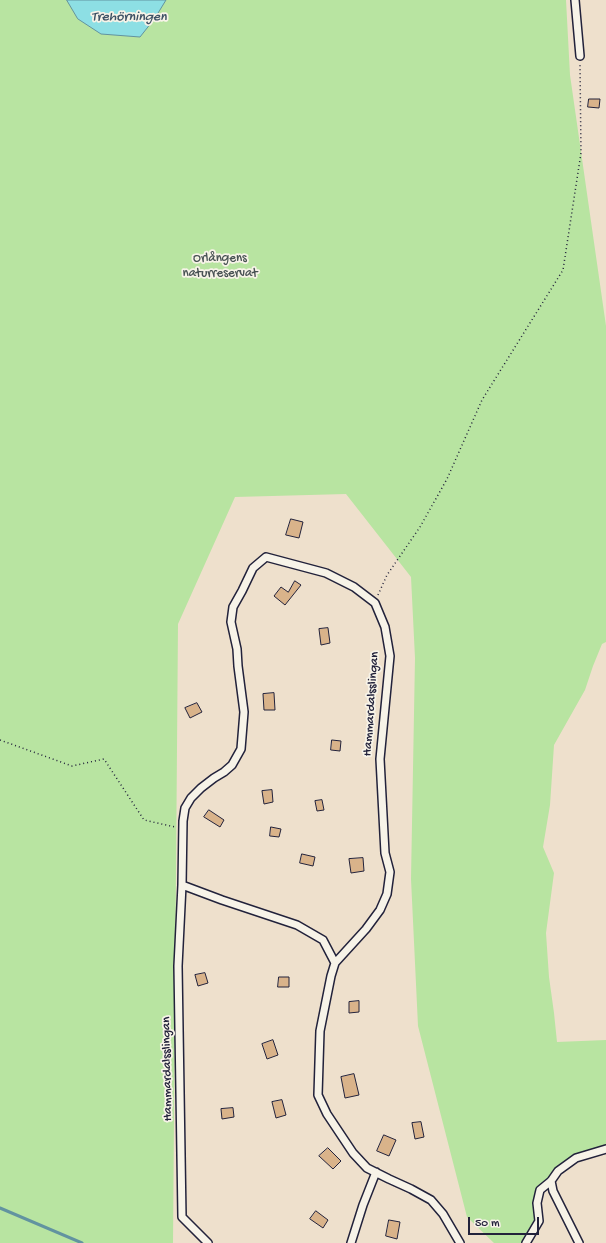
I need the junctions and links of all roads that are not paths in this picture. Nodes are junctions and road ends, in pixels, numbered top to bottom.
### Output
1 (575, 0) edge
2 (580, 56) road end
3 (182, 885) junction
4 (335, 963) junction
5 (606, 1149) edge
6 (376, 1172) junction
7 (551, 1181) junction
8 (208, 1243) edge
9 (351, 1243) edge
10 (460, 1243) edge
11 (526, 1243) edge
12 (579, 1243) edge

1 - 2 street
3 - 4 street
3 - 4 street, Hammardalsslingan
3 - 8 street, Hammardalsslingan
4 - 6 street, Hammardalsslingan
5 - 7 street
6 - 9 street
6 - 10 street, Hammardalsslingan
7 - 11 street
7 - 12 street

